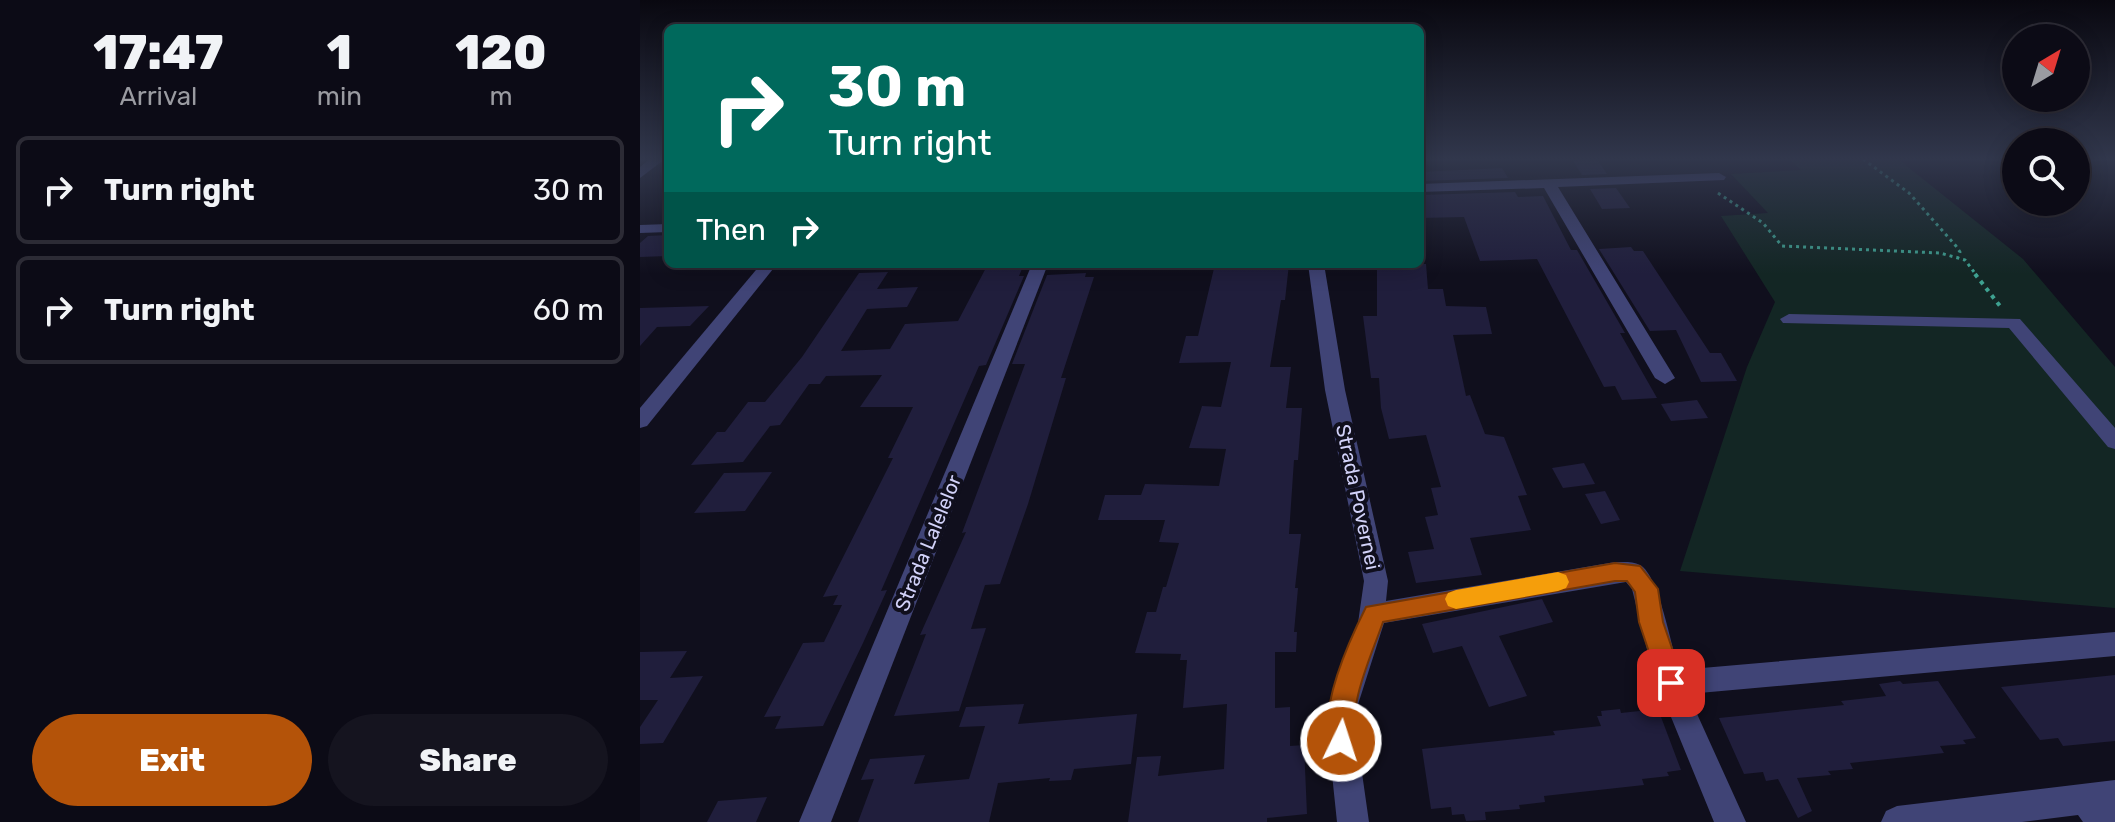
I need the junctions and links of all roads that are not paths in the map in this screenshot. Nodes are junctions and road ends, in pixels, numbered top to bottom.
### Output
1 (1557, 197) edge
2 (664, 228) edge
3 (640, 229) edge
4 (766, 268) edge
5 (1038, 268) edge
6 (1317, 268) edge
7 (1789, 319) dead end
8 (1665, 378) dead end
9 (640, 421) edge
10 (2115, 442) edge
11 (1374, 614) junction
12 (2115, 644) edge
13 (1671, 683) junction
14 (2101, 805) edge
15 (815, 822) edge
16 (1353, 822) edge
17 (1730, 822) edge
18 (1897, 822) edge

1 - 8 street
2 - 3 street
4 - 9 street
5 - 15 street, Strada Lalelelor
6 - 11 street, Strada Povernei
7 - 10 street
11 - 13 street
11 - 16 street, Strada Povernei
12 - 13 street
13 - 17 street
14 - 18 street

